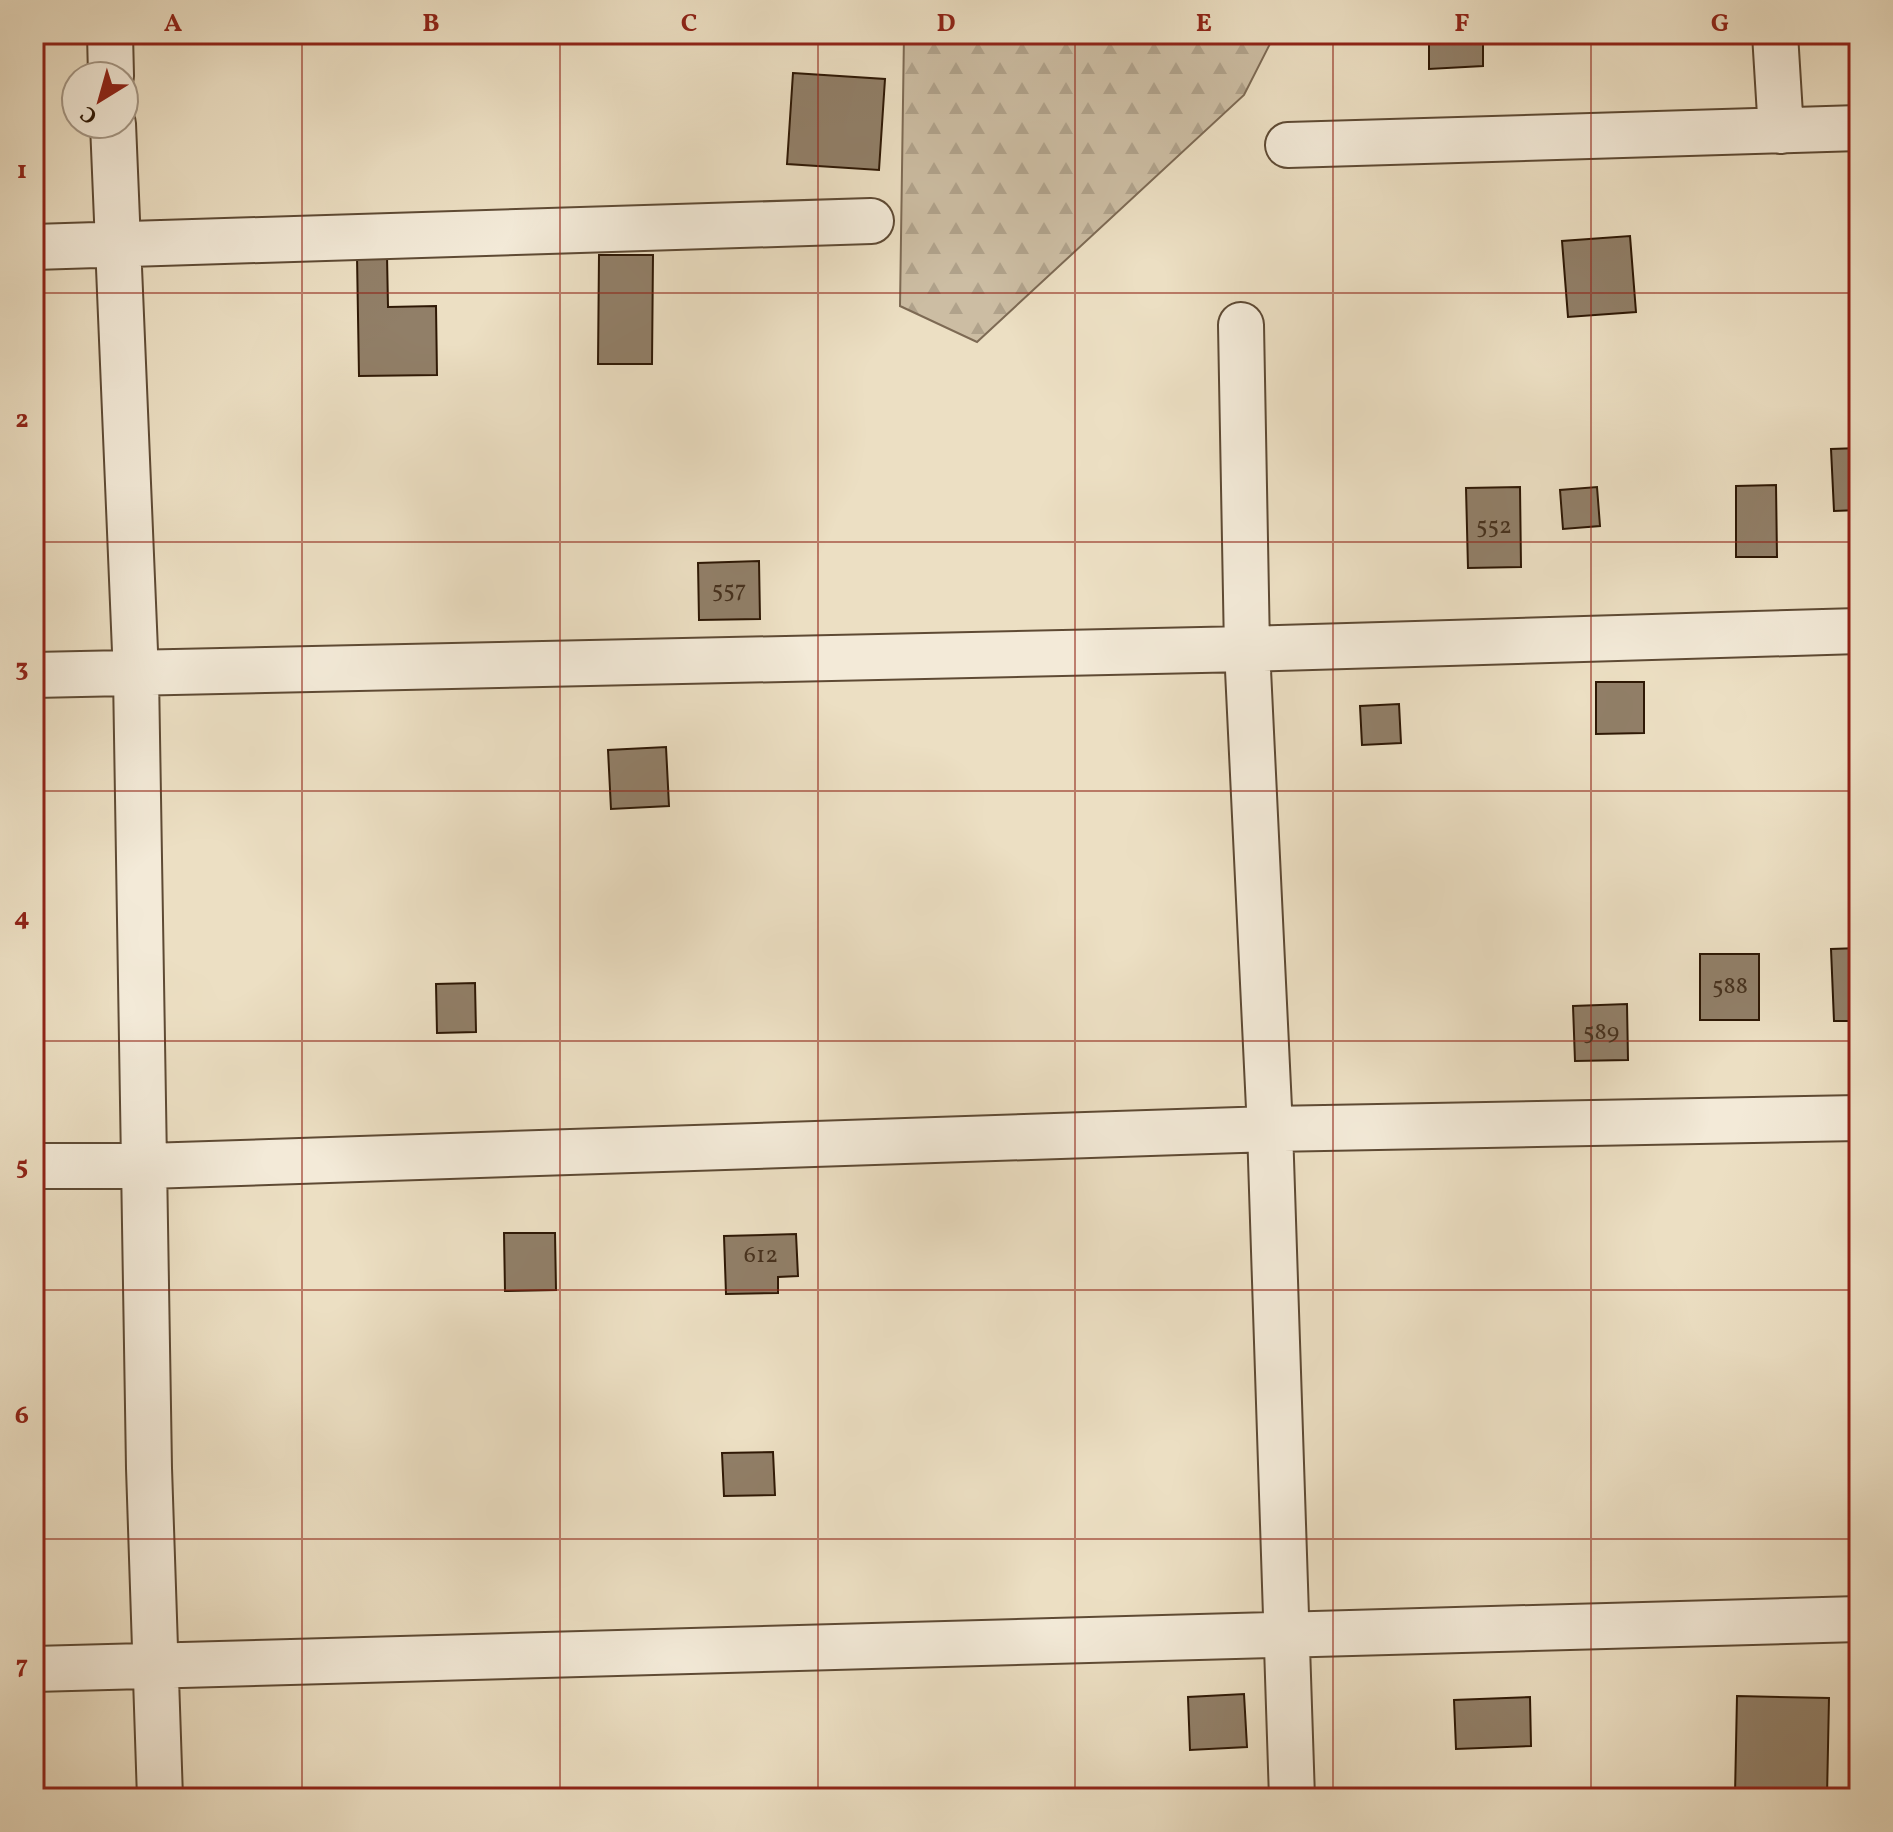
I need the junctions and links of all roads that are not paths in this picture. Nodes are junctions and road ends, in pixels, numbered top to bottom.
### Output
1 (110, 34) edge
2 (1775, 34) edge
3 (111, 60) edge
4 (1859, 128) edge
5 (1781, 131) junction
6 (114, 140) edge
7 (1288, 145) dead end
8 (871, 221) dead end
9 (117, 246) junction
10 (34, 247) edge
11 (1241, 325) dead end
12 (1859, 631) edge
13 (1247, 649) junction
14 (34, 675) edge
15 (136, 675) junction
16 (1859, 1118) edge
17 (1270, 1129) junction
18 (34, 1166) edge
19 (147, 1166) junction
20 (1859, 1619) edge
21 (1286, 1635) junction
22 (156, 1666) junction
23 (34, 1669) edge
24 (160, 1798) edge
25 (1292, 1798) edge

1 - 3 lane
2 - 5 lane
4 - 5 lane
5 - 7 lane
6 - 9 lane
8 - 9 lane
9 - 10 lane
9 - 15 lane
11 - 13 lane
12 - 13 lane
13 - 15 lane
13 - 17 lane
14 - 15 lane
15 - 19 lane
16 - 17 lane
17 - 19 lane
17 - 21 lane
18 - 19 lane
19 - 22 lane
20 - 21 lane
21 - 22 lane
21 - 25 lane
22 - 23 lane
22 - 24 lane

